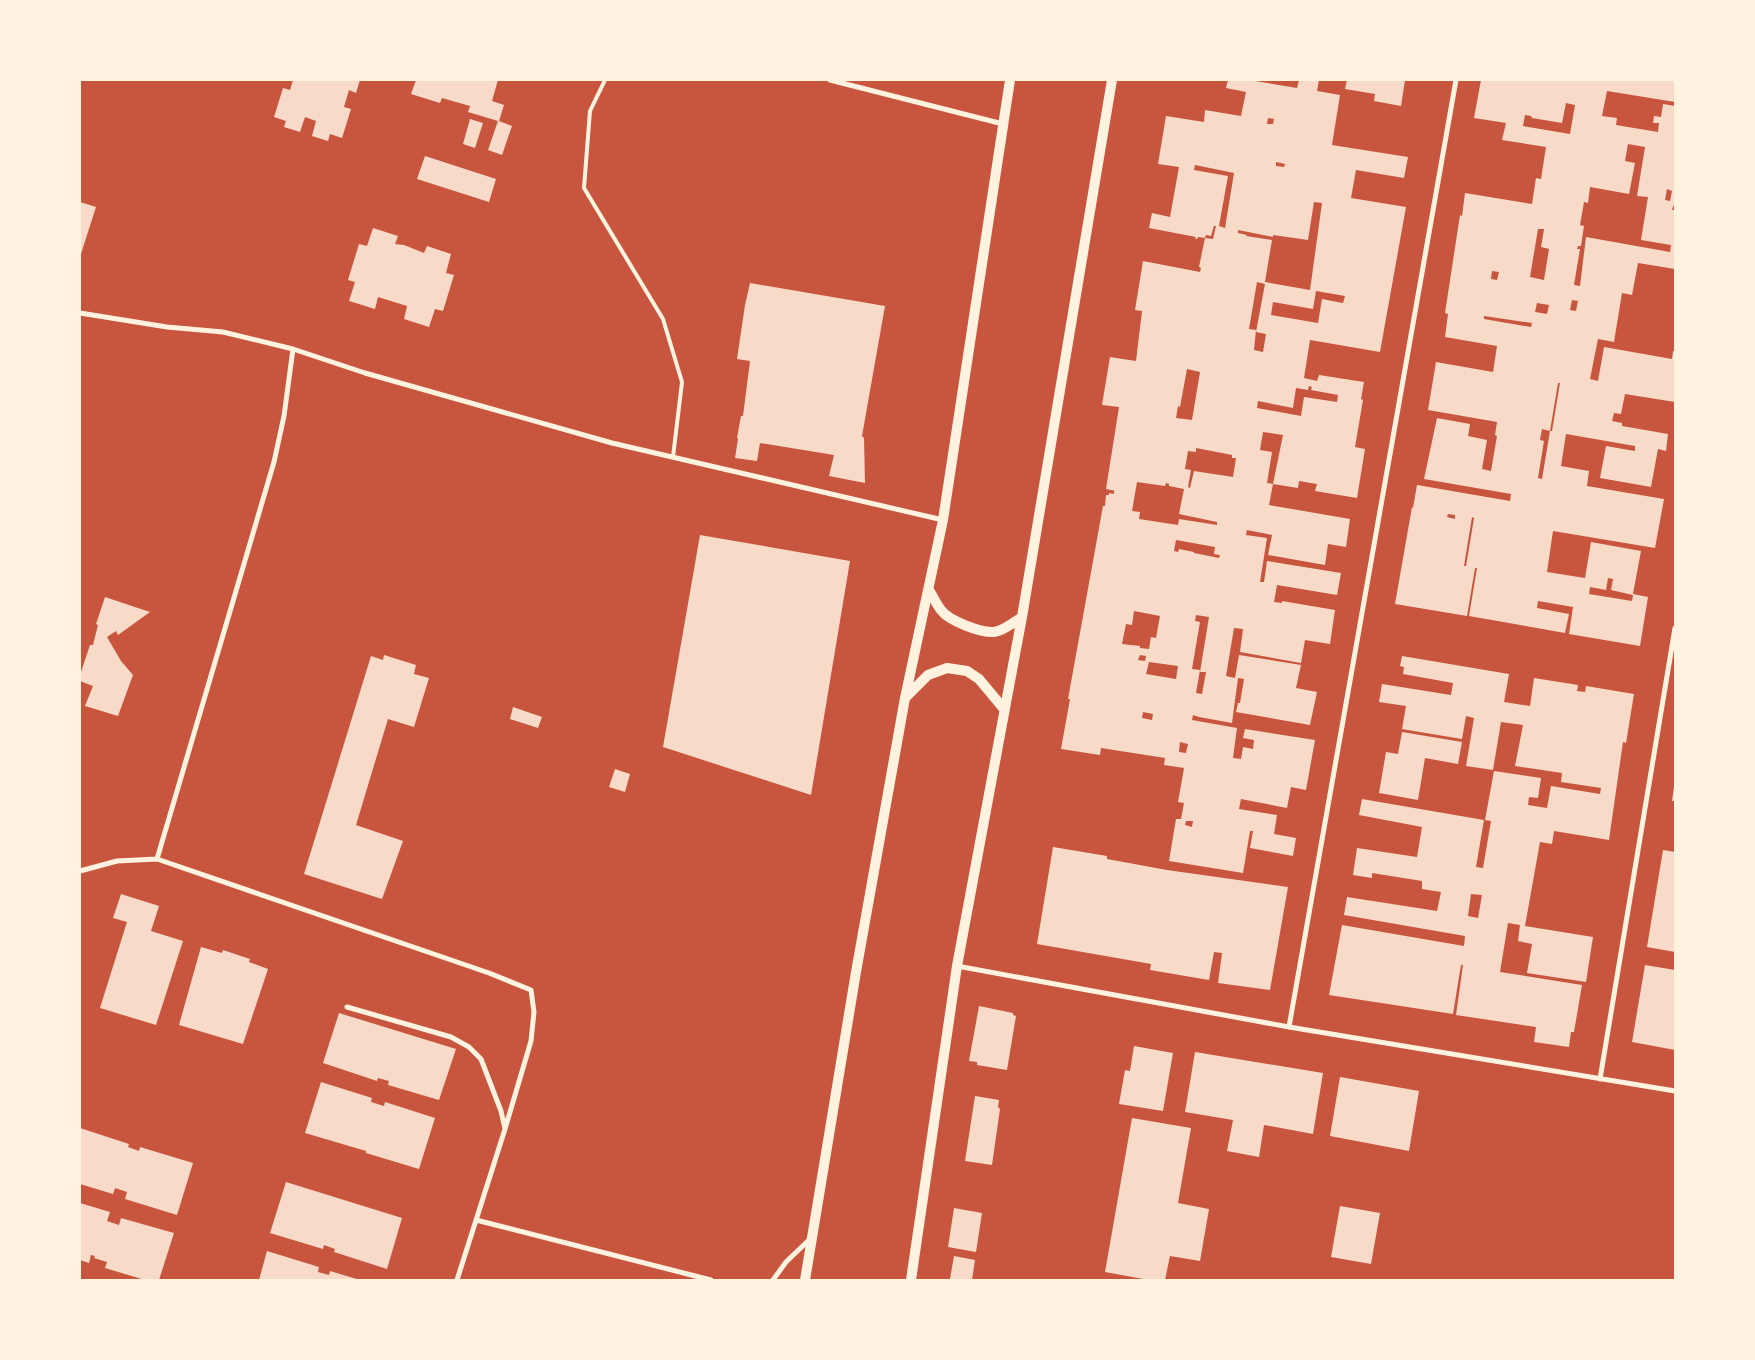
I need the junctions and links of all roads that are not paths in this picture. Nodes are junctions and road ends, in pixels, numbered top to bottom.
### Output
1 (605, 80) edge
2 (830, 80) edge
3 (1010, 80) edge
4 (1112, 80) edge
5 (1456, 80) edge
6 (1003, 124) junction
7 (80, 313) edge
8 (293, 349) junction
9 (673, 457) junction
10 (943, 520) junction
11 (929, 590) junction
12 (1022, 617) junction
13 (1675, 628) edge
14 (905, 698) junction
15 (1004, 709) junction
16 (157, 859) junction
17 (80, 871) edge
18 (957, 966) junction
19 (347, 1007) dead end
20 (1289, 1027) junction
21 (1600, 1079) junction
22 (1675, 1091) edge
23 (505, 1129) junction
24 (476, 1220) junction
25 (812, 1236) junction
26 (458, 1280) edge
27 (711, 1280) edge
28 (773, 1280) edge
29 (805, 1280) edge
30 (911, 1280) edge

1 - 9 lane
2 - 6 street
3 - 6 main road
4 - 12 main road
5 - 20 street
6 - 10 main road
7 - 8 street
8 - 9 street
8 - 16 street
9 - 10 street
10 - 11 main road
11 - 12 main road
11 - 14 main road
12 - 15 main road
13 - 21 street
14 - 15 main road
14 - 25 main road
15 - 18 main road
16 - 17 street
16 - 23 street
18 - 20 street
18 - 30 main road
19 - 23 street
20 - 21 street
21 - 22 street
23 - 24 street
24 - 26 street
24 - 27 street
25 - 28 street
25 - 29 main road

